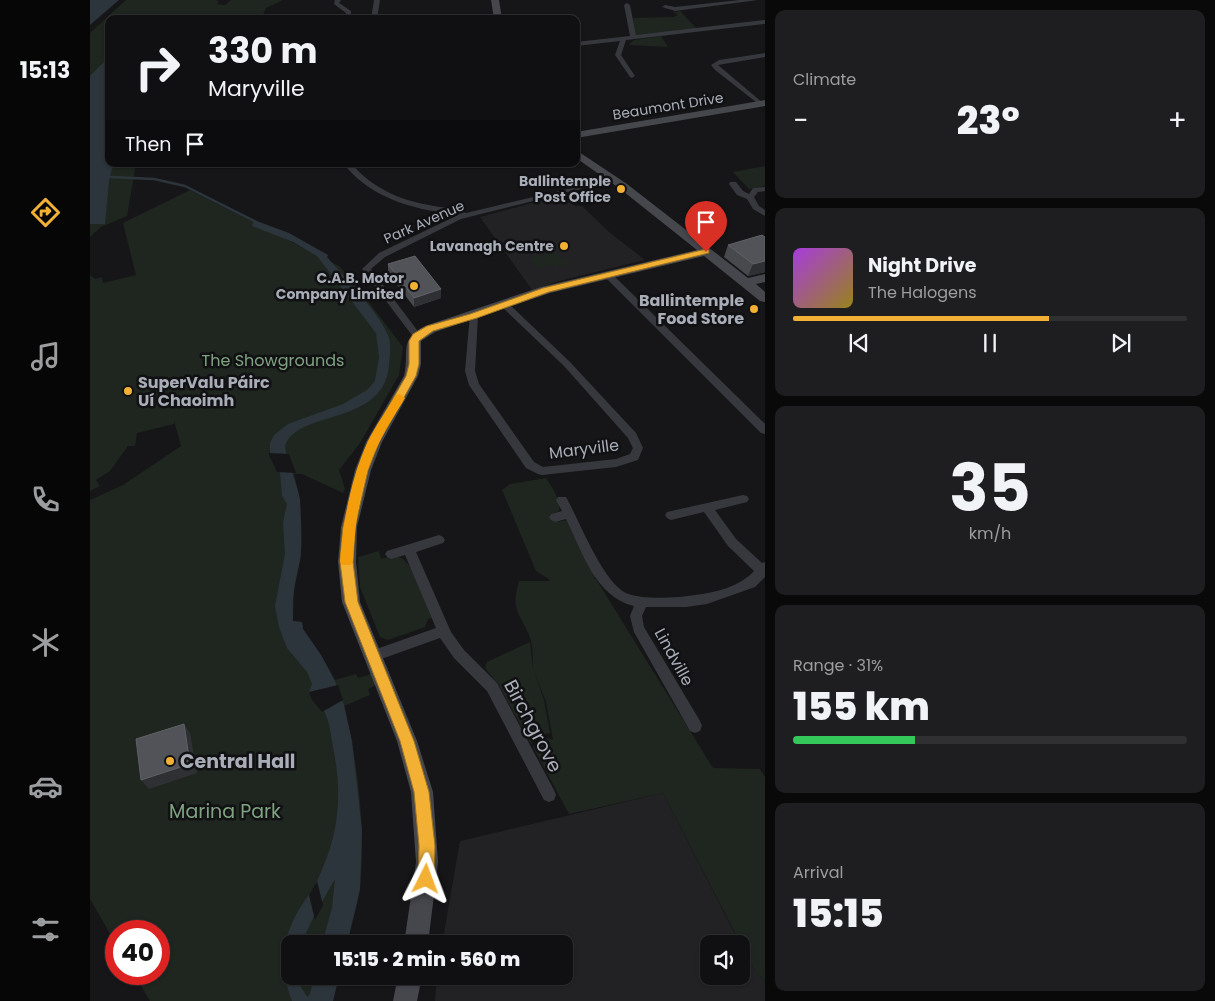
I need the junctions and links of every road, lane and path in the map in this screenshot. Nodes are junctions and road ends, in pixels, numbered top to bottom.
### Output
1 (338, 0) edge
2 (377, 0) edge
3 (495, 0) edge
4 (755, 0) edge
5 (661, 1) edge
6 (627, 5) dead end
7 (665, 7) junction
8 (349, 15) edge
9 (375, 15) edge
10 (497, 15) edge
11 (668, 16) dead end
12 (765, 22) edge
13 (633, 37) junction
14 (624, 38) junction
15 (580, 44) edge
16 (765, 54) edge
17 (632, 76) dead end
18 (763, 104) edge
19 (580, 134) edge
20 (580, 156) edge
21 (351, 167) edge
22 (614, 180) junction
23 (733, 184) dead end
24 (765, 188) edge
25 (750, 196) junction
26 (765, 214) edge
27 (465, 215) junction
28 (706, 252) junction
29 (608, 275) junction
30 (765, 278) edge
31 (746, 283) junction
32 (765, 298) edge
33 (505, 305) junction
34 (473, 316) junction
35 (417, 336) junction
36 (765, 430) edge
37 (743, 499) dead end
38 (562, 500) dead end
39 (707, 507) junction
40 (570, 513) junction
41 (671, 516) dead end
42 (554, 517) dead end
43 (440, 540) dead end
44 (409, 549) junction
45 (391, 554) dead end
46 (764, 570) edge
47 (642, 602) junction
48 (444, 631) junction
49 (373, 656) junction
50 (695, 726) dead end
51 (549, 795) dead end
52 (417, 935) edge
53 (408, 985) edge
54 (405, 1001) edge

1 - 8 street
2 - 9 street
3 - 10 street
4 - 7 street
5 - 7 street
6 - 13 street
7 - 11 street
12 - 13 street
13 - 14 street
14 - 15 street
14 - 17 street
16 - 18 street
18 - 19 street, Beaumont Drive
20 - 22 street
21 - 27 street
22 - 27 street, Park Avenue
22 - 28 street
23 - 25 street
24 - 25 street
25 - 26 street
27 - 35 street, Park Avenue
28 - 29 street
28 - 31 street
29 - 33 street
29 - 36 street
30 - 31 street
31 - 32 street
33 - 34 street
33 - 34 street, Maryville
34 - 35 street
35 - 49 street
37 - 39 street
38 - 40 street, Lindville
39 - 41 street
39 - 46 street, Lindville
40 - 42 street
40 - 47 street, Lindville
43 - 44 street
44 - 45 street
44 - 48 street, Birchgrove
46 - 47 street, Lindville
47 - 50 street, Lindville
48 - 49 street
48 - 51 street, Birchgrove
49 - 52 street
53 - 54 street

